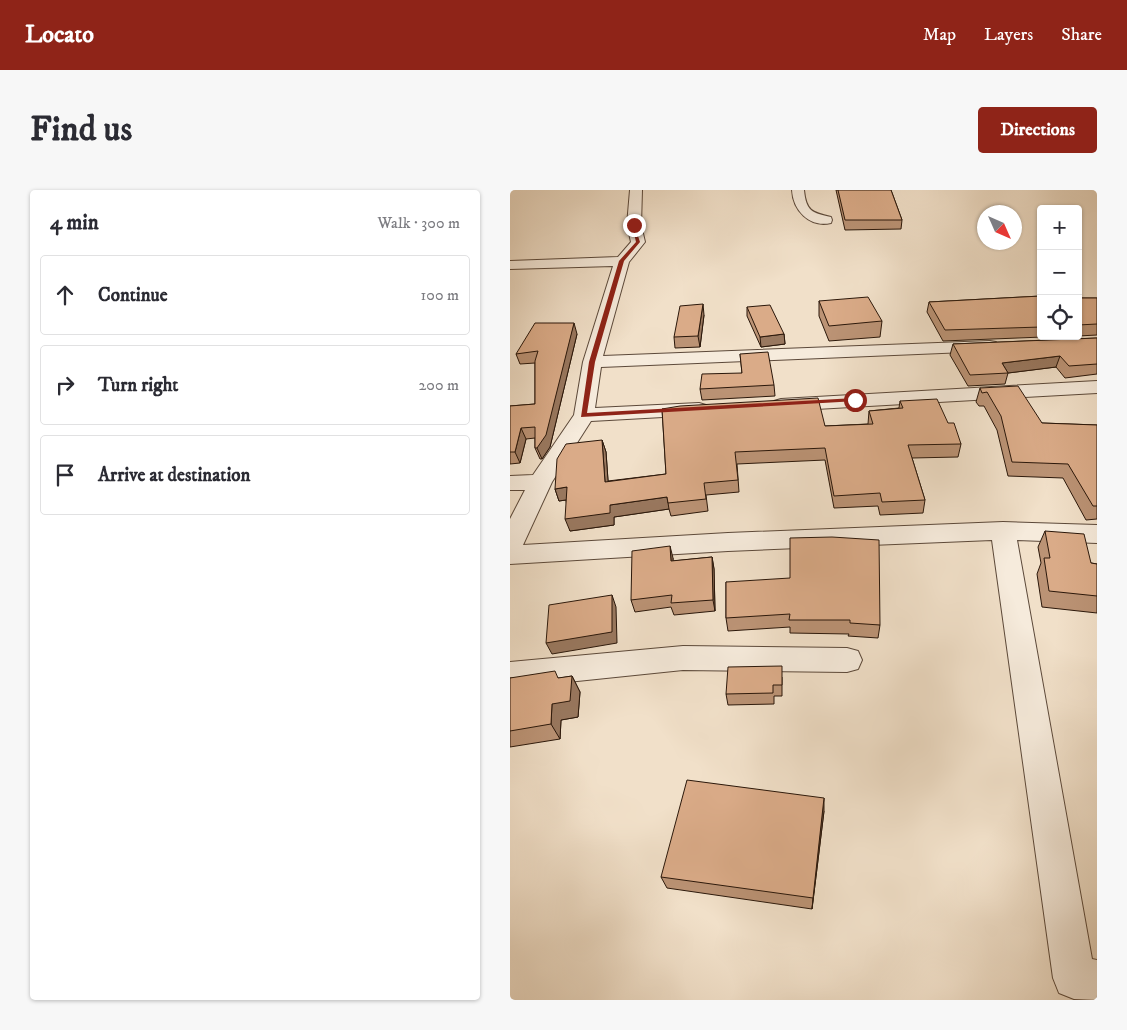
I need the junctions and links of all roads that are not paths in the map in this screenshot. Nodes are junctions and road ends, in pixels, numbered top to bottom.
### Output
1 (636, 190) edge
2 (798, 190) edge
3 (826, 220) dead end
4 (622, 261) junction
5 (510, 265) edge
6 (1009, 345) edge
7 (592, 362) junction
8 (1097, 387) edge
9 (758, 406) edge
10 (719, 408) edge
11 (584, 416) junction
12 (540, 482) junction
13 (510, 483) edge
14 (1003, 531) junction
15 (1097, 534) edge
16 (510, 545) edge
17 (510, 555) edge
18 (848, 660) dead end
19 (510, 675) edge
20 (1097, 981) edge

1 - 4 street
2 - 3 street
4 - 5 street
4 - 7 street
6 - 7 street
7 - 11 street
8 - 9 street
10 - 11 street
11 - 12 street
12 - 13 street
12 - 16 street
14 - 15 street
14 - 17 street
14 - 20 street
18 - 19 street

